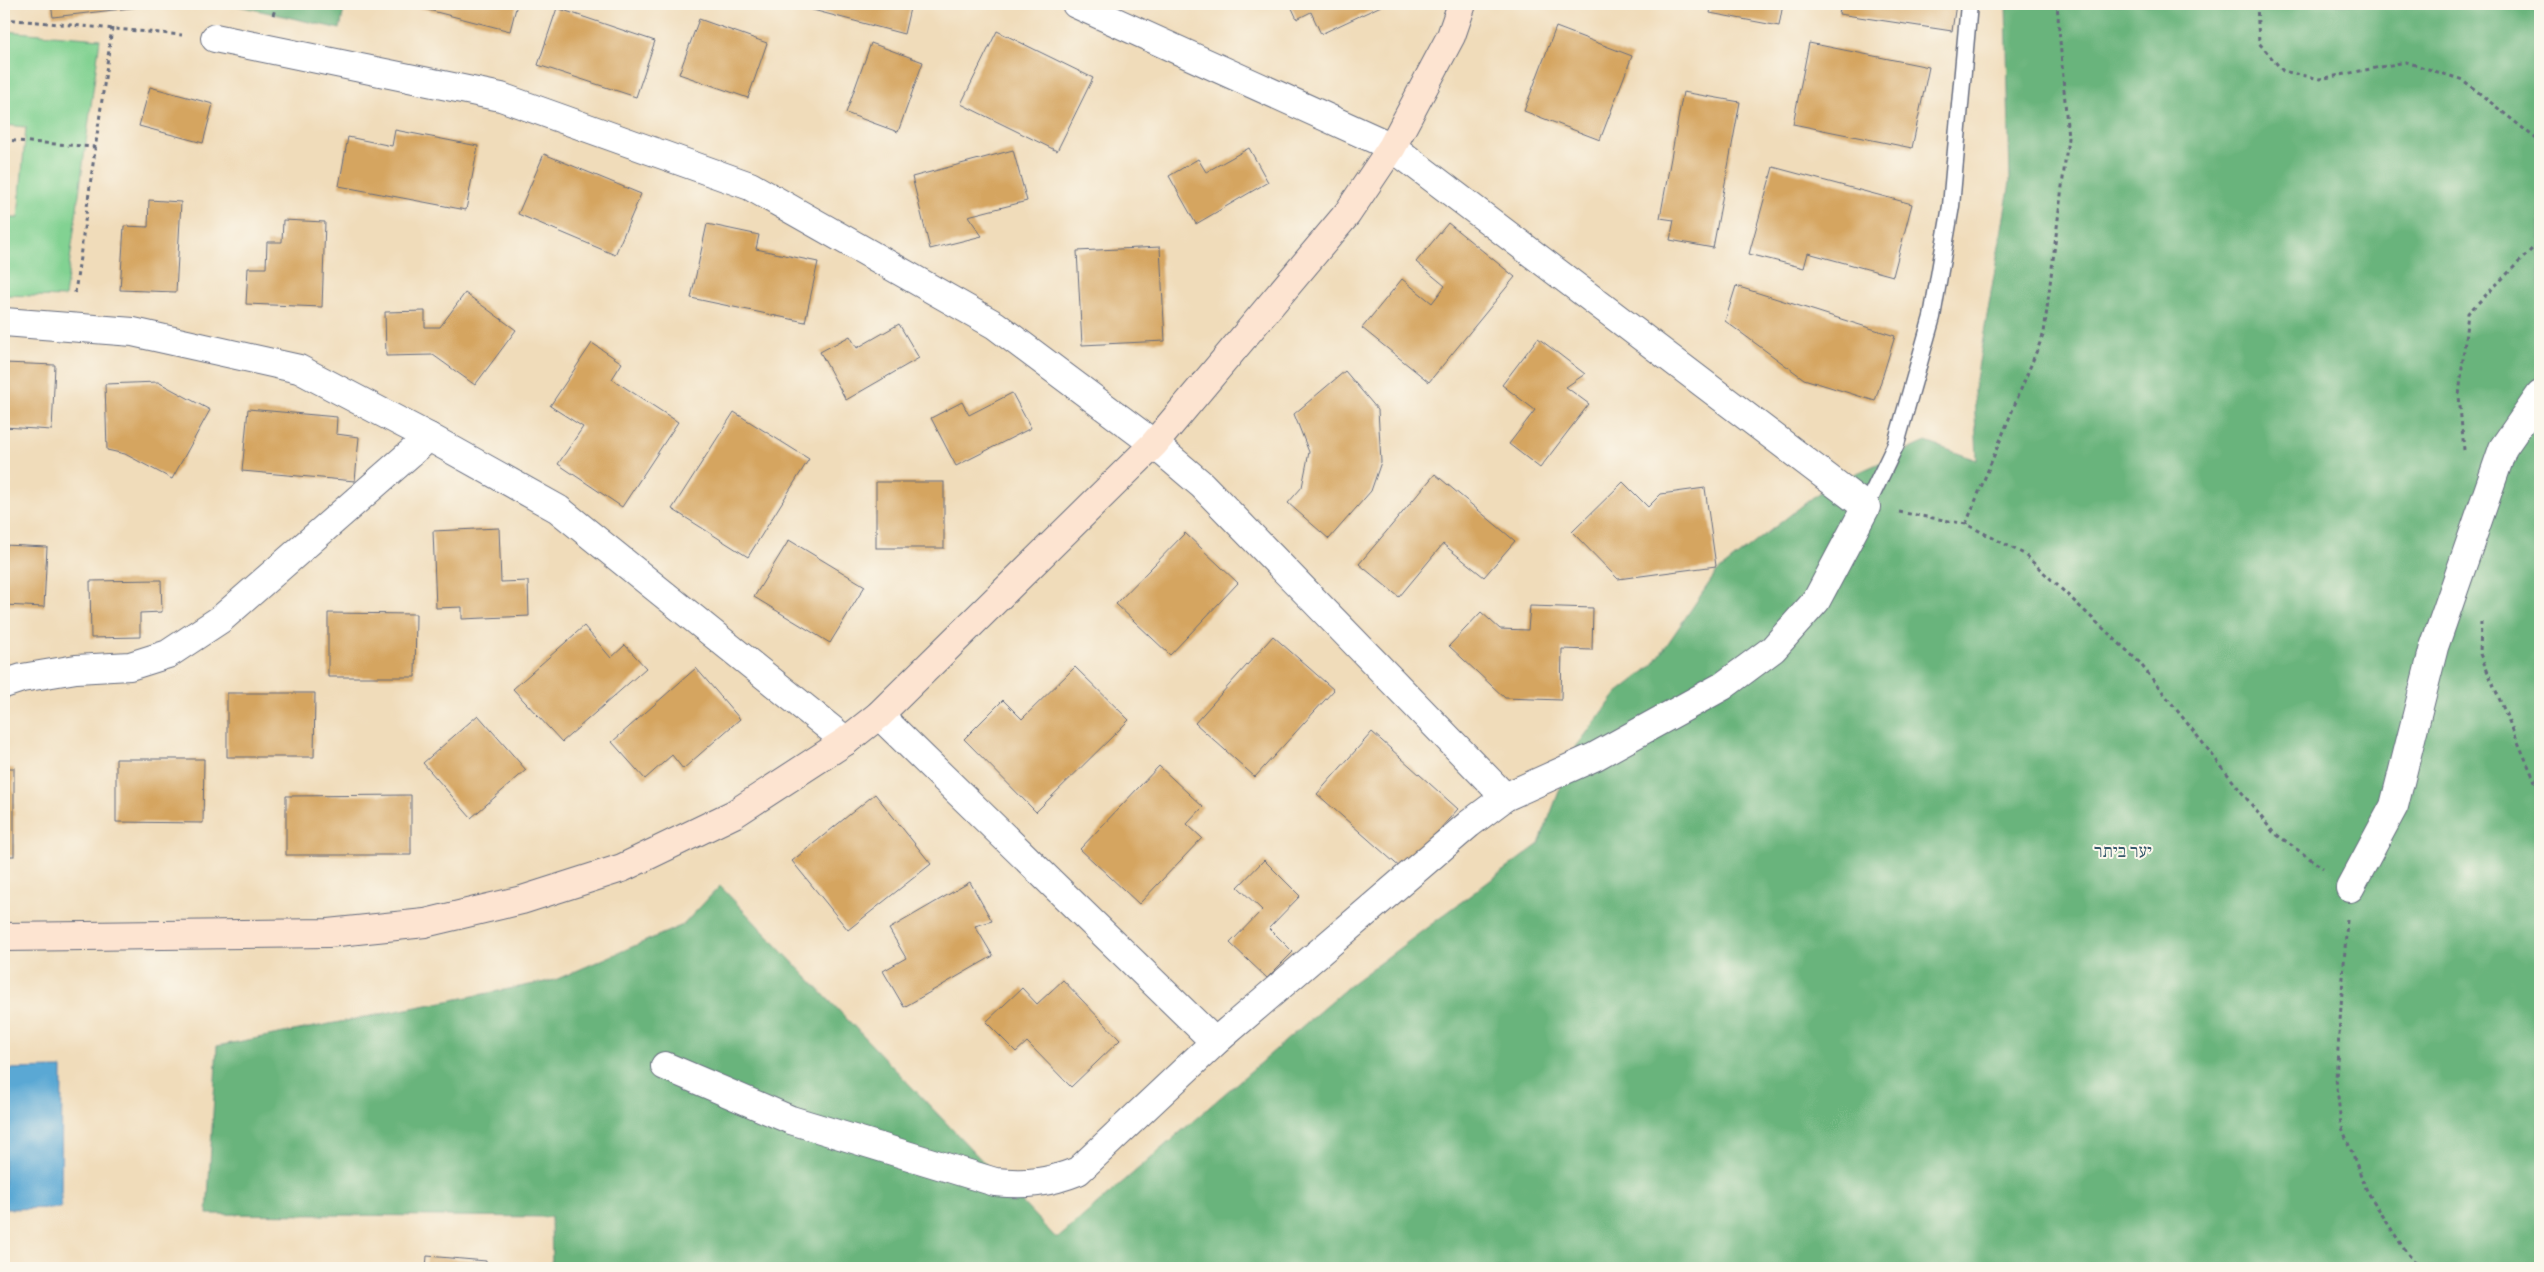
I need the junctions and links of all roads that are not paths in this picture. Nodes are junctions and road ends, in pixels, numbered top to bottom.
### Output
1 (1076, 4) edge
2 (1462, 4) edge
3 (1969, 4) edge
4 (216, 38) road end
5 (1392, 147) junction
6 (4, 322) edge
7 (2540, 395) edge
8 (429, 437) junction
9 (1154, 444) junction
10 (1866, 507) junction
11 (4, 684) edge
12 (879, 715) junction
13 (846, 740) junction
14 (1505, 797) junction
15 (2350, 888) road end
16 (4, 937) edge
17 (1215, 1042) junction
18 (665, 1066) dead end

1 - 5 street
2 - 5 street
3 - 10 lane
4 - 9 street
5 - 9 street
5 - 10 street
6 - 8 street
7 - 15 street
8 - 11 street
8 - 13 street
9 - 12 street
9 - 14 street
10 - 14 street
12 - 13 street
12 - 17 street
13 - 16 street
14 - 17 street
17 - 18 street

